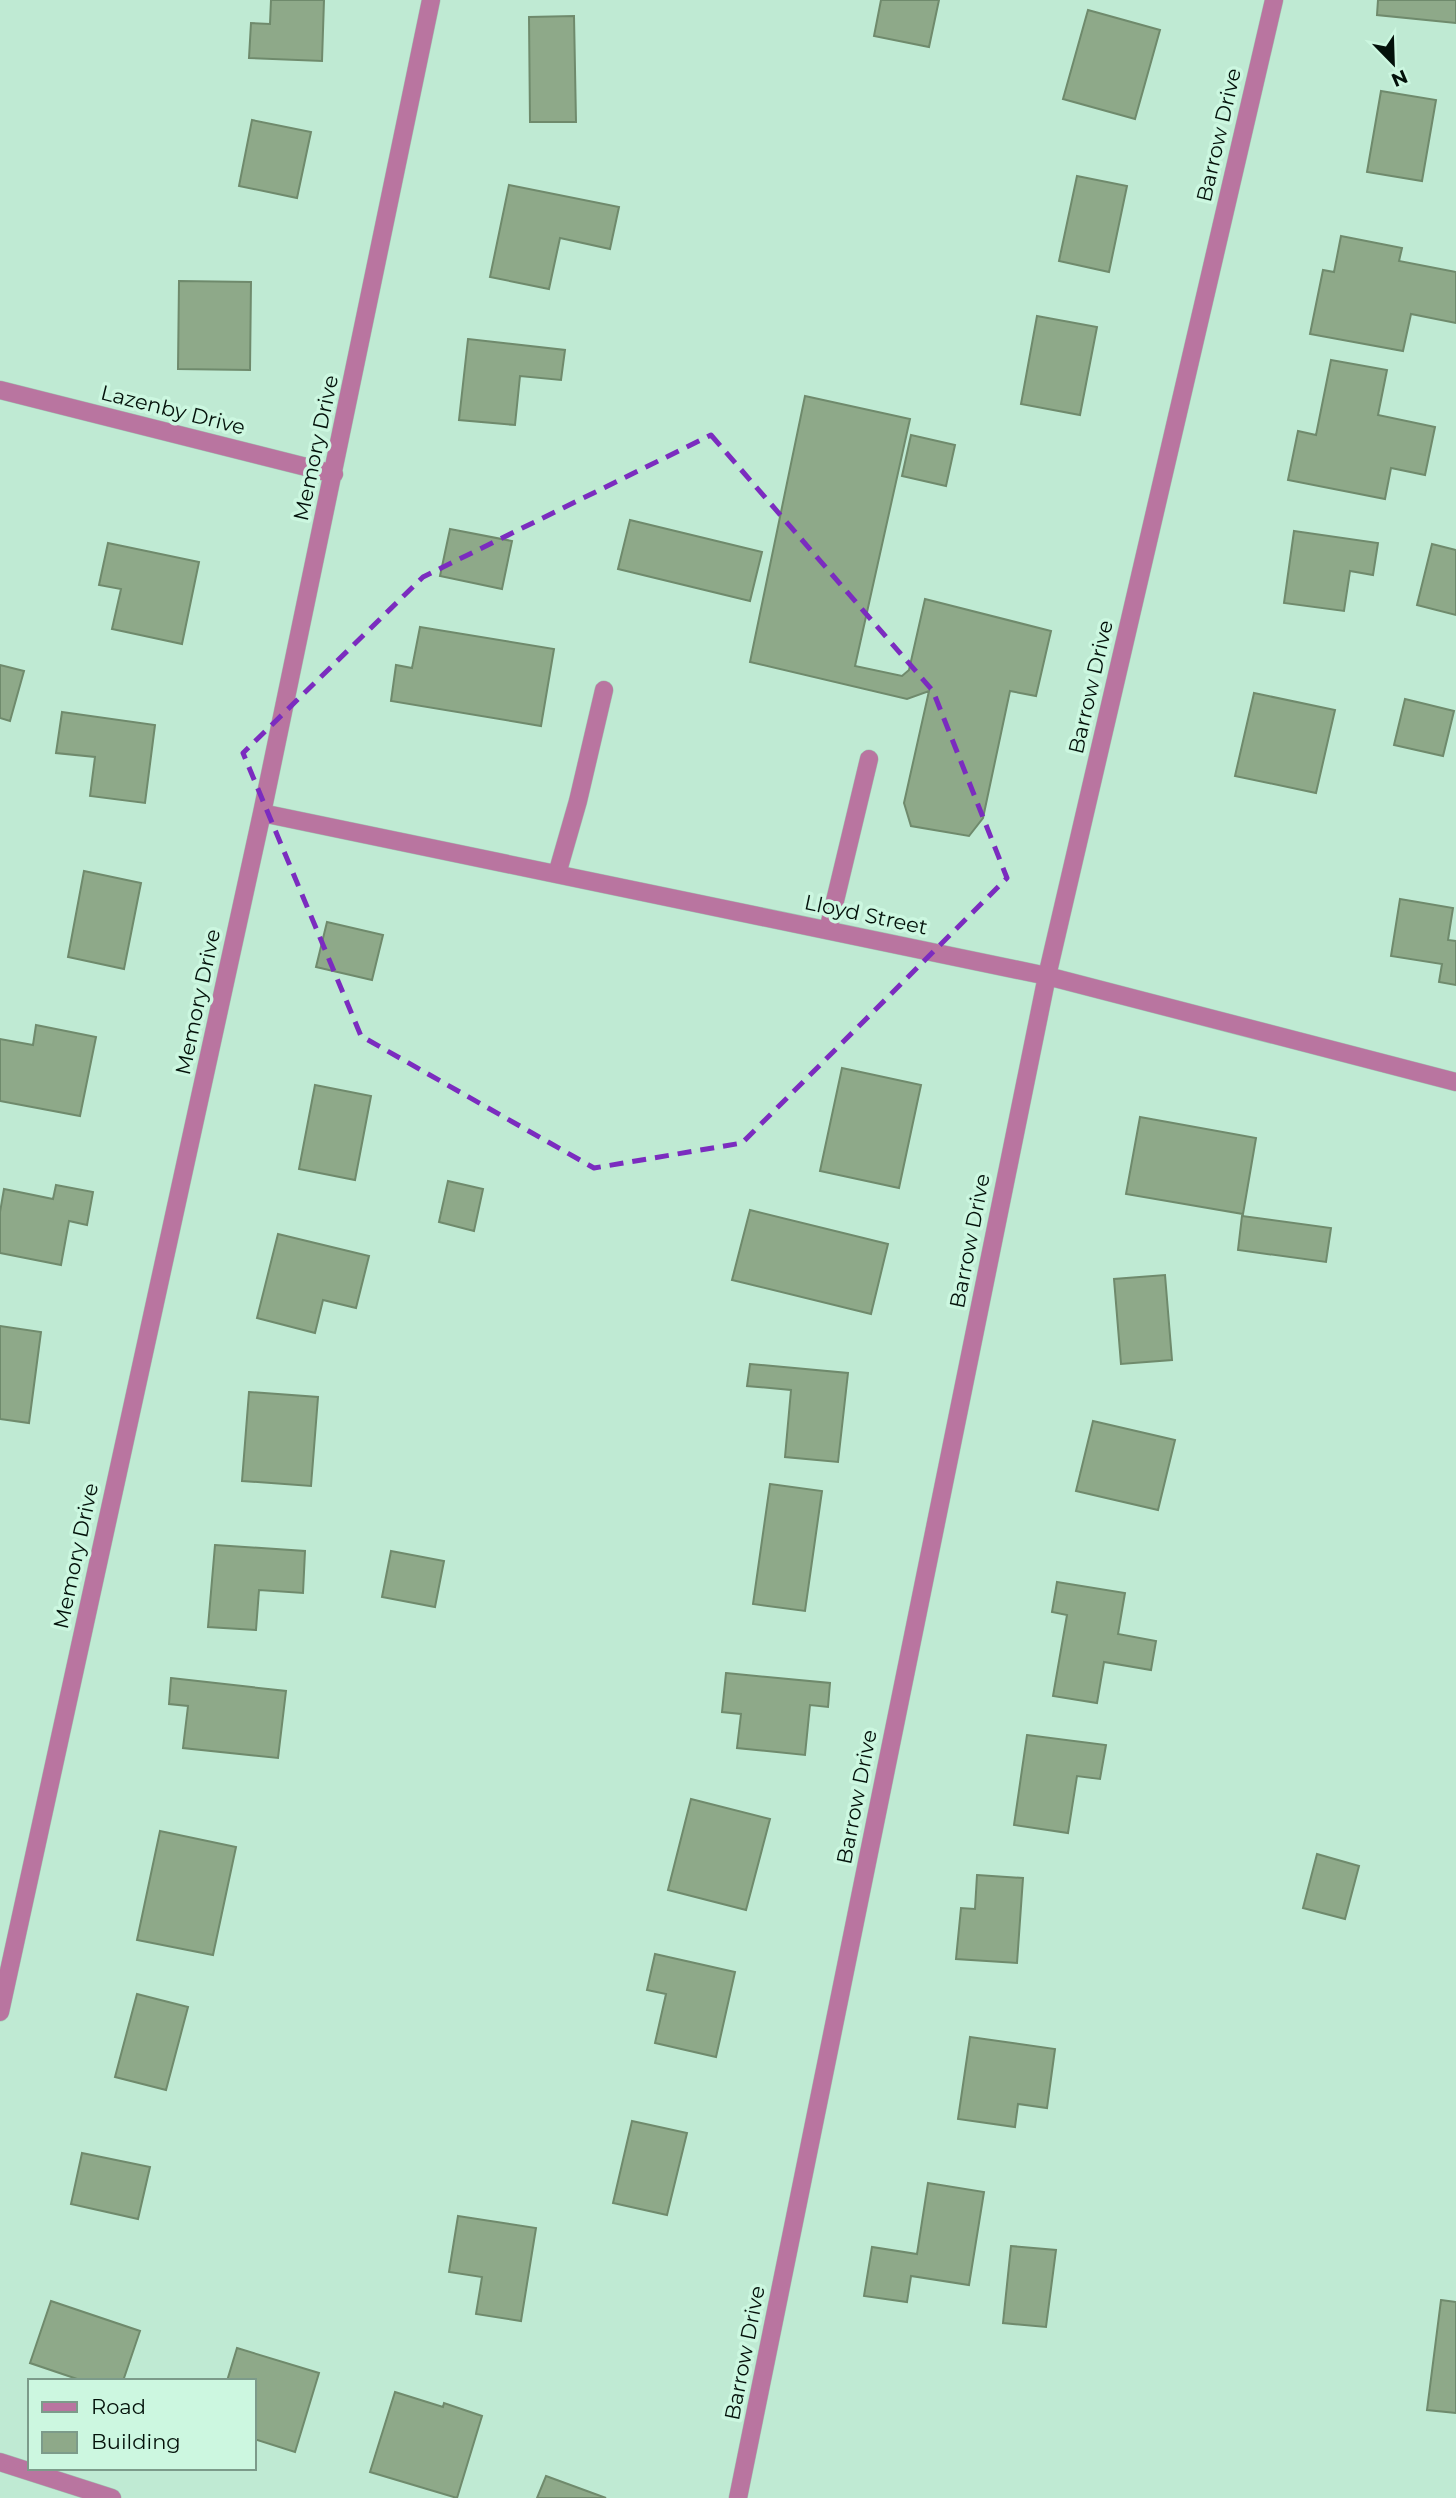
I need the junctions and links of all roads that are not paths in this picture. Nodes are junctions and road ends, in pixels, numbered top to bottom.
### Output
1 (431, 0) edge
2 (1274, 0) edge
3 (0, 390) edge
4 (334, 474) junction
5 (604, 690) dead end
6 (869, 759) dead end
7 (262, 813) junction
8 (556, 874) junction
9 (828, 930) junction
10 (1047, 976) junction
11 (1456, 1082) edge
12 (0, 2012) edge
13 (0, 2462) edge
14 (112, 2498) edge
15 (738, 2498) edge

1 - 4 street, Memory Drive
2 - 10 street, Barrow Drive
3 - 4 street, Lazenby Drive
4 - 7 street, Memory Drive
5 - 8 street
6 - 9 street
7 - 8 street, Lloyd Street
7 - 12 street, Memory Drive
8 - 9 street, Lloyd Street
9 - 10 street, Lloyd Street
10 - 11 street, Lloyd Street
10 - 15 street, Barrow Drive
13 - 14 street

